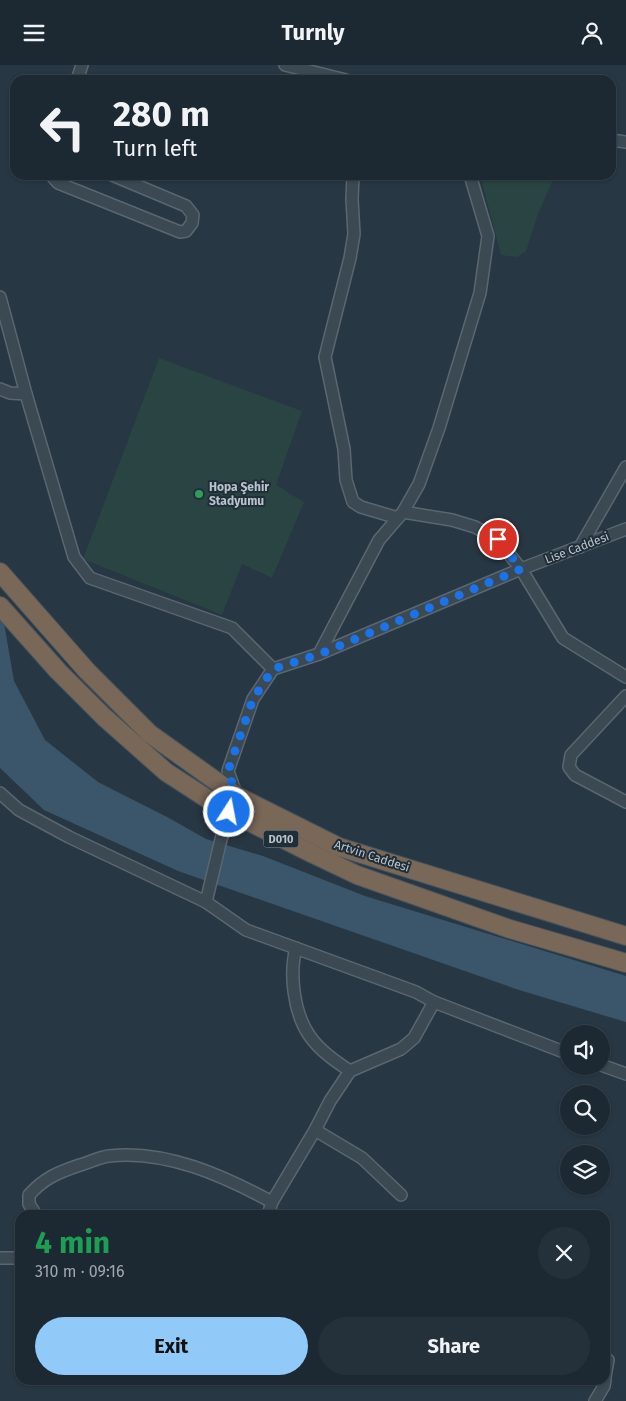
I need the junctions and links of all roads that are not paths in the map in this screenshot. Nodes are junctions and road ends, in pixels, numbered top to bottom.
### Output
1 (285, 65) edge
2 (326, 75) edge
3 (55, 180) edge
4 (124, 180) edge
5 (353, 180) edge
6 (471, 180) edge
7 (0, 297) edge
8 (0, 389) edge
9 (26, 394) junction
10 (626, 467) edge
11 (400, 515) junction
12 (626, 529) edge
13 (580, 547) junction
14 (521, 569) junction
15 (0, 572) edge
16 (0, 606) edge
17 (320, 654) junction
18 (273, 669) junction
19 (626, 677) edge
20 (626, 696) edge
21 (0, 793) edge
22 (626, 802) edge
23 (233, 804) junction
24 (206, 903) junction
25 (626, 936) edge
26 (296, 949) junction
27 (626, 963) edge
28 (434, 1002) junction
29 (560, 1051) edge
30 (610, 1068) edge
31 (350, 1071) junction
32 (626, 1073) edge
33 (316, 1130) junction
34 (401, 1195) dead end
35 (272, 1202) junction
36 (33, 1210) edge
37 (270, 1210) edge
38 (0, 1258) edge
39 (15, 1258) edge
40 (604, 1385) edge
41 (595, 1401) edge

1 - 2 street
3 - 4 street
5 - 11 street
6 - 11 street
7 - 9 street
8 - 9 street
9 - 18 street
10 - 13 street
11 - 14 street
11 - 17 street
12 - 13 street, Lise Caddesi
13 - 14 street, Lise Caddesi
14 - 17 street, Lise Caddesi
14 - 19 street
15 - 23 highway, Artvin Caddesi / D010
16 - 23 highway, Artvin Caddesi / D010
17 - 18 street, Lise Caddesi
18 - 23 street
20 - 22 street
21 - 24 street
23 - 24 street
23 - 25 highway, Artvin Caddesi / D010
23 - 27 highway, Artvin Caddesi / D010
24 - 26 street
26 - 28 street
26 - 31 street
28 - 29 street
28 - 31 street
30 - 32 street
31 - 33 street
33 - 34 street
33 - 35 street
35 - 36 street
35 - 37 street
38 - 39 street
40 - 41 street

